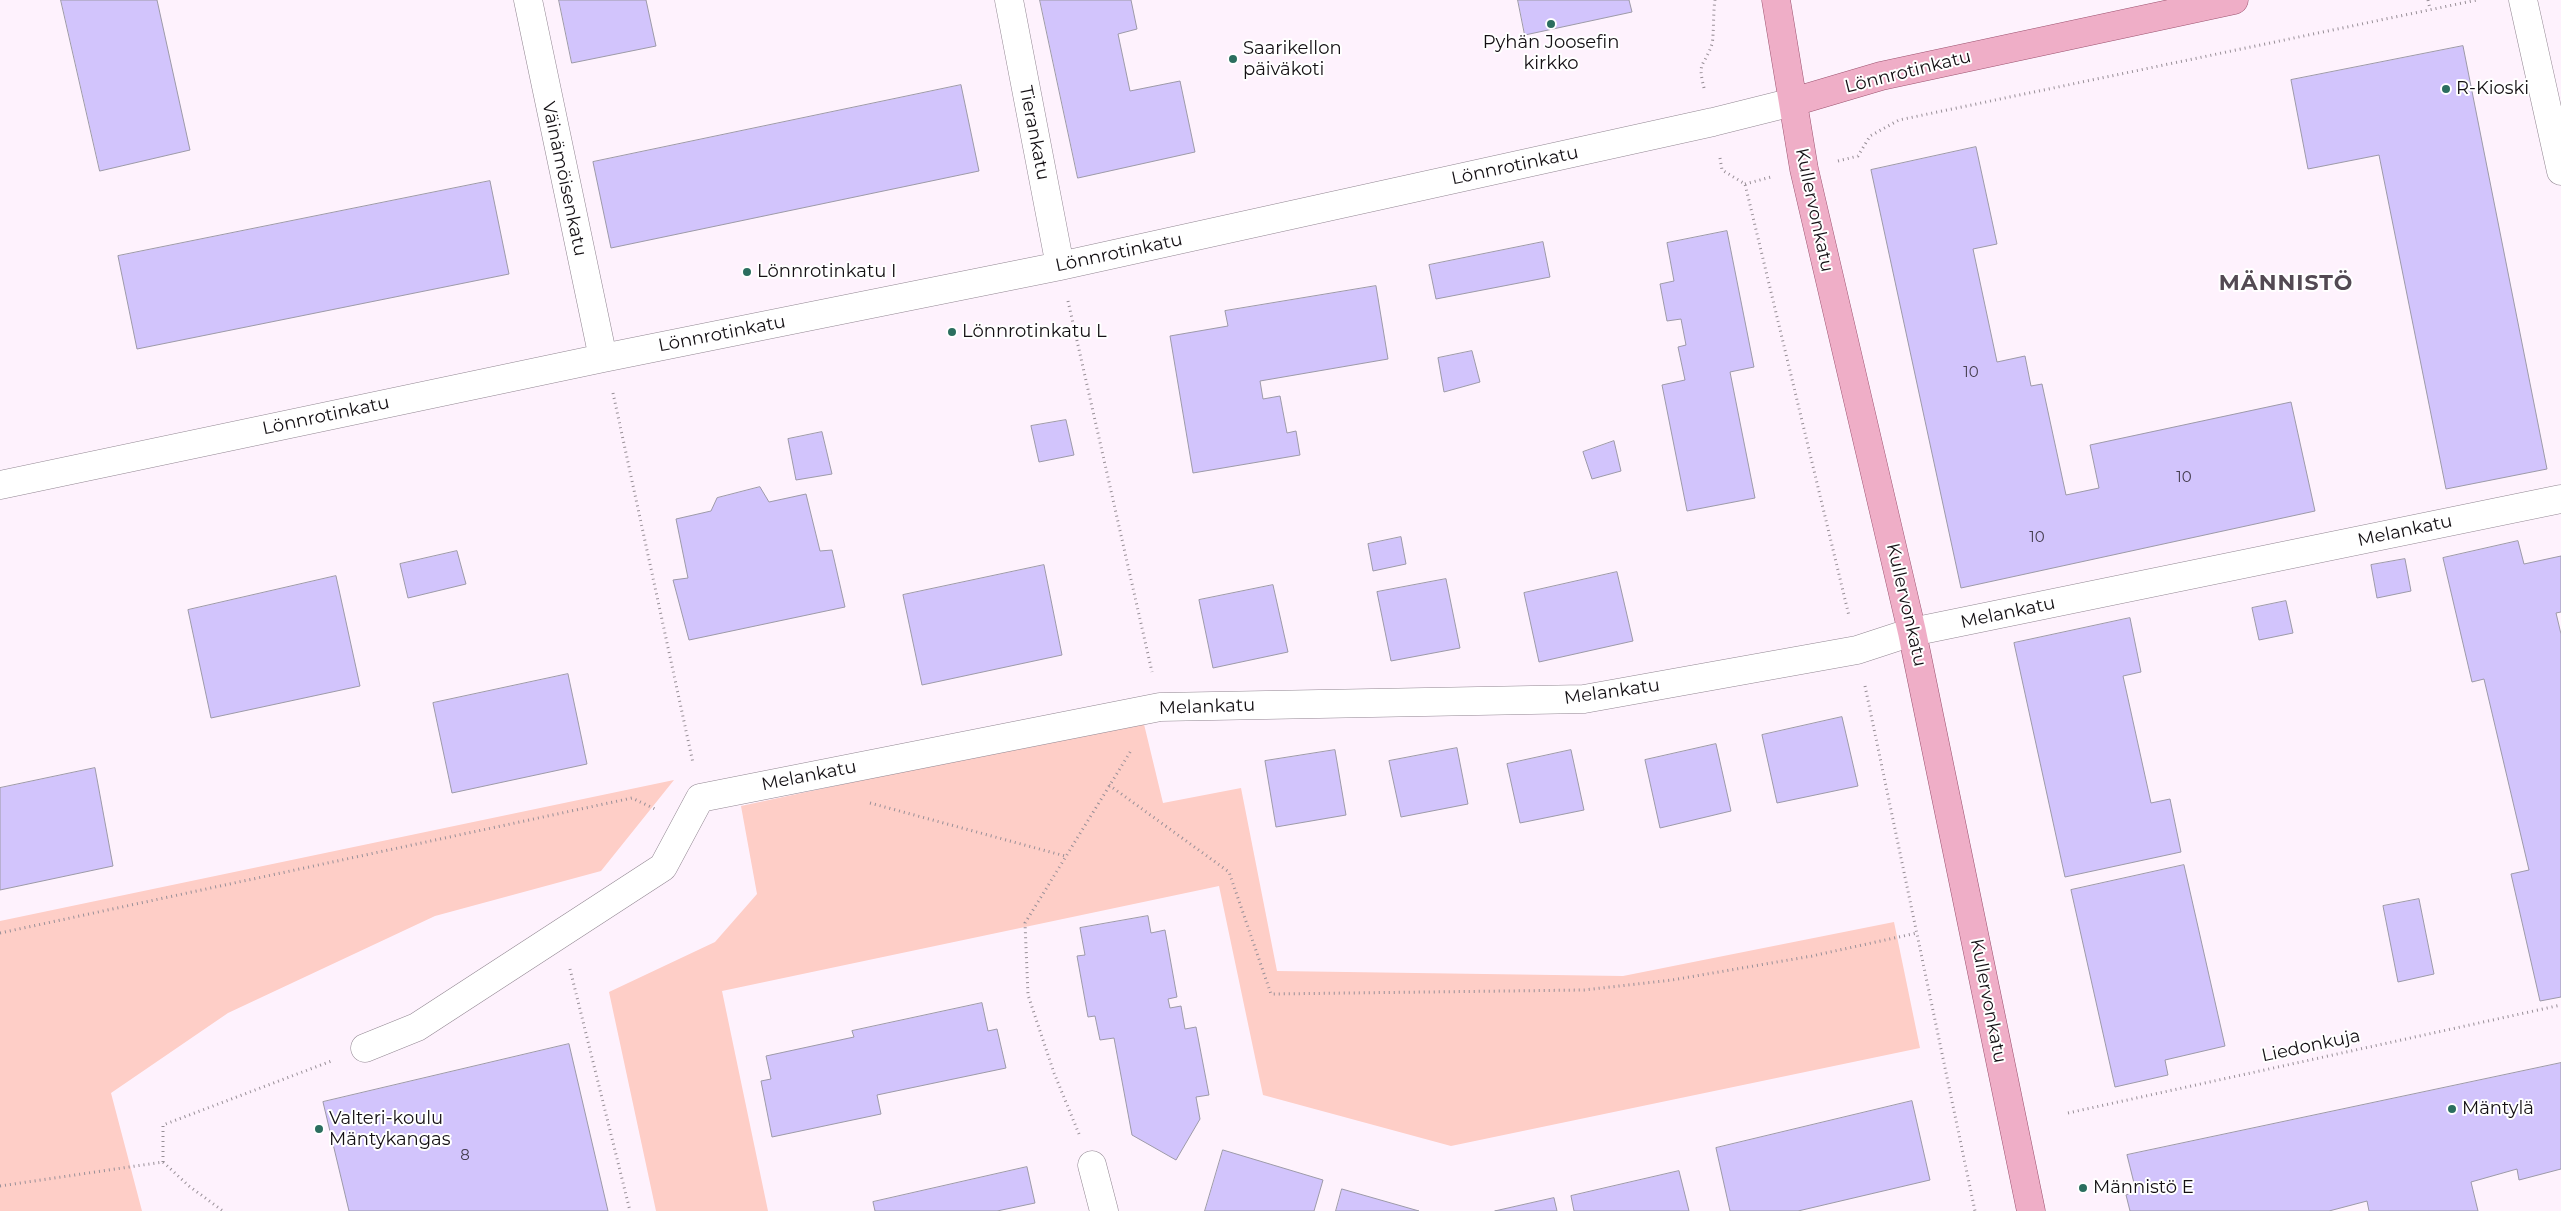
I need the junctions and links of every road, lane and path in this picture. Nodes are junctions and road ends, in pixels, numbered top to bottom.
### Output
1 (528, 0) edge
2 (1009, 0) edge
3 (1715, 0) edge
4 (1776, 0) edge
5 (2234, 0) edge
6 (2428, 0) edge
7 (2478, 0) edge
8 (2523, 0) edge
9 (2430, 10) junction
10 (1699, 69) dead end
11 (1793, 102) junction
12 (1804, 170) junction
13 (2561, 171) edge
14 (1745, 184) dead end
15 (1060, 266) junction
16 (603, 358) junction
17 (0, 485) edge
18 (2561, 499) edge
19 (1912, 632) junction
20 (1160, 707) junction
21 (1108, 785) junction
22 (700, 798) junction
23 (864, 801) dead end
24 (686, 823) junction
25 (1065, 856) junction
26 (1917, 932) dead end
27 (0, 933) edge
28 (561, 933) junction
29 (2561, 1005) edge
30 (364, 1048) joint
31 (2068, 1113) dead end
32 (163, 1162) junction
33 (1092, 1165) joint
34 (0, 1186) edge
35 (222, 1211) edge
36 (630, 1211) edge
37 (1104, 1211) edge
38 (2031, 1211) edge

1 - 16 street, Väinämöisenkatu
2 - 15 street, Tierankatu
3 - 10 path
4 - 11 main road, Kullervonkatu
5 - 11 main road, Lönnrotinkatu
6 - 9 path
7 - 9 path
8 - 13 street
9 - 12 path
11 - 12 main road, Kullervonkatu
11 - 15 street, Lönnrotinkatu
12 - 14 path
12 - 19 main road, Kullervonkatu
15 - 16 street, Lönnrotinkatu
15 - 20 path
16 - 17 street, Lönnrotinkatu
16 - 22 path
18 - 19 street, Melankatu
19 - 20 street, Melankatu
19 - 38 main road, Kullervonkatu
20 - 21 path
20 - 22 street, Melankatu
21 - 25 path
21 - 26 path
22 - 24 street
23 - 25 path
24 - 27 path
24 - 28 street
25 - 33 path
28 - 30 street
28 - 36 path
29 - 31 path, Liedonkuja
30 - 32 path
32 - 34 path
32 - 35 path
33 - 37 street

